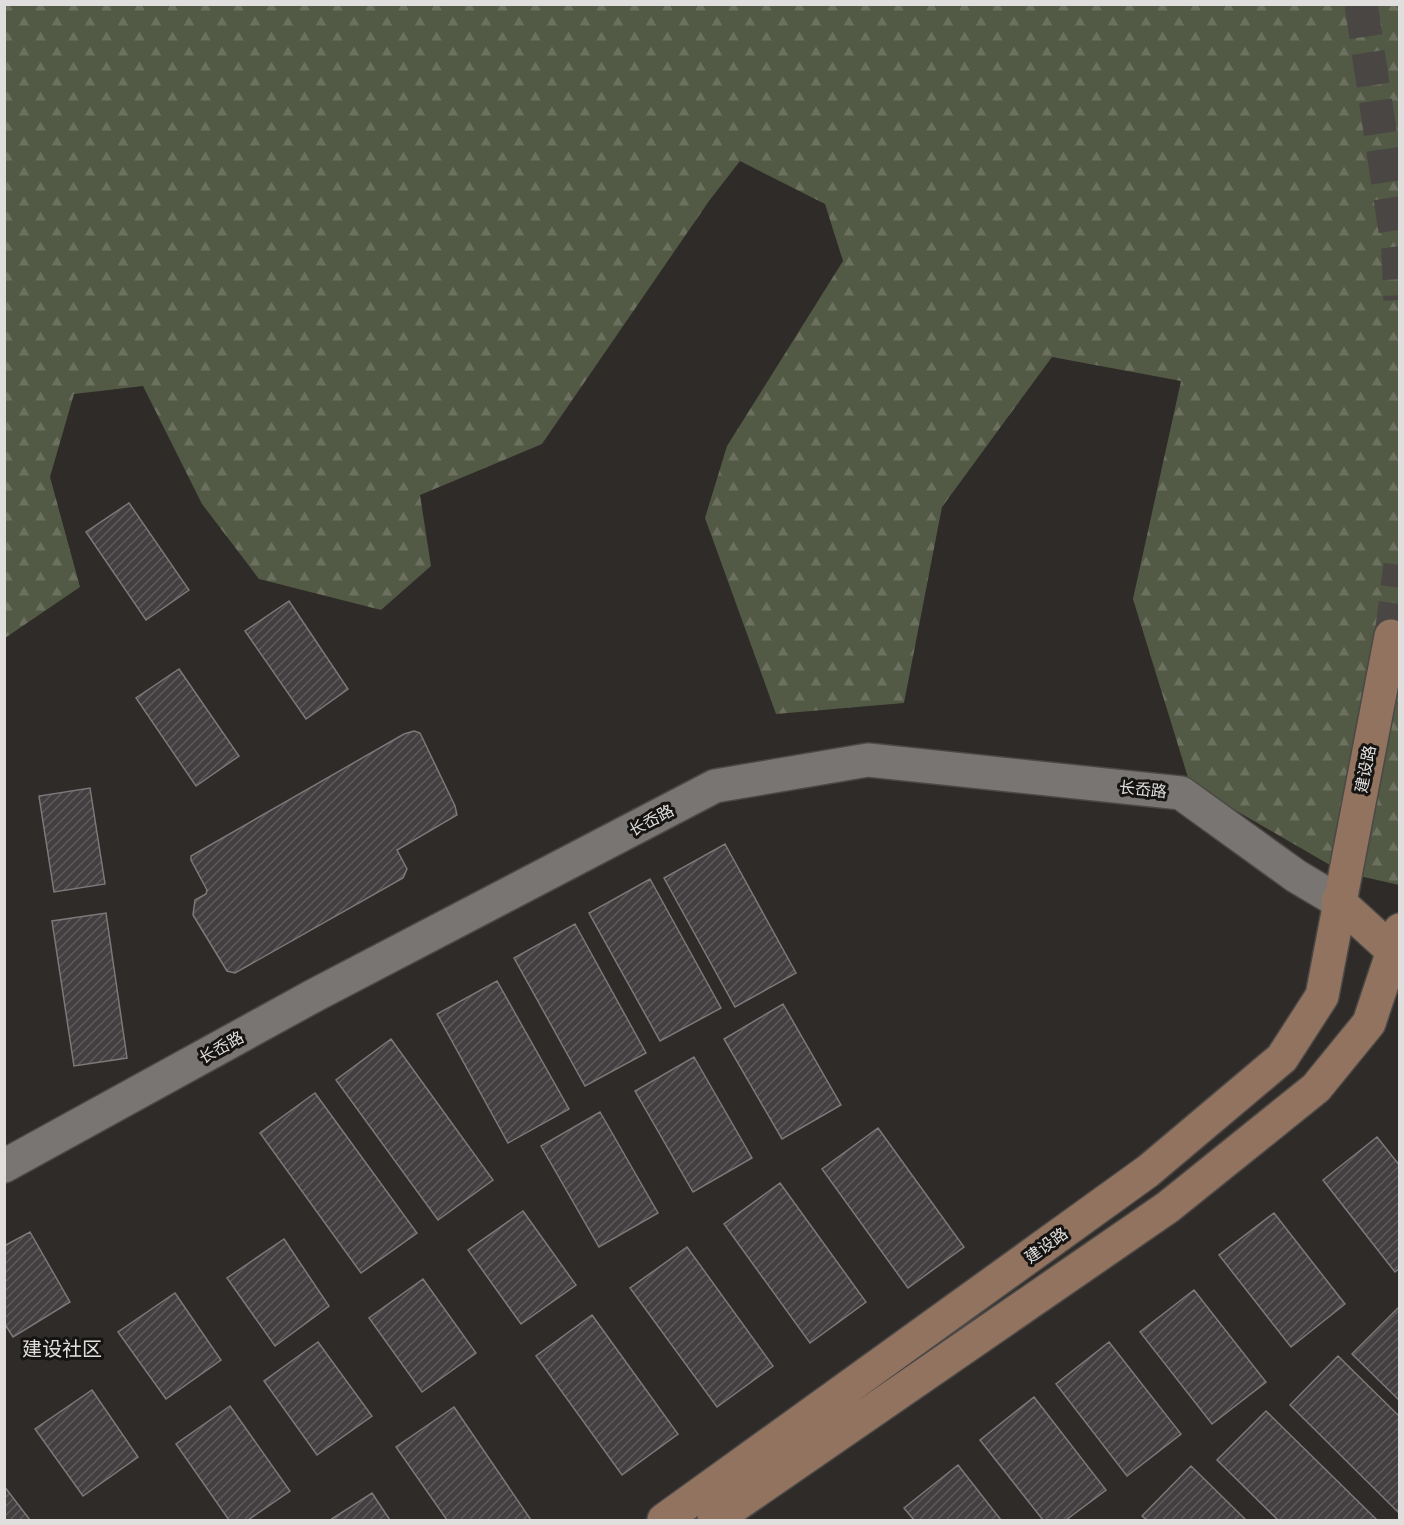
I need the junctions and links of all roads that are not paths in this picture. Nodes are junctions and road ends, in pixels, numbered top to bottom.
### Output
1 (1391, 636) tunnel mouth
2 (1338, 901) junction
3 (1400, 917) edge
4 (1398, 946) edge
5 (4, 1166) edge
6 (664, 1521) edge
7 (714, 1521) edge

1 - 2 main road, 建设路
2 - 3 main road
2 - 4 main road
2 - 5 street, 长岙路
2 - 6 main road, 建设路
4 - 7 main road

